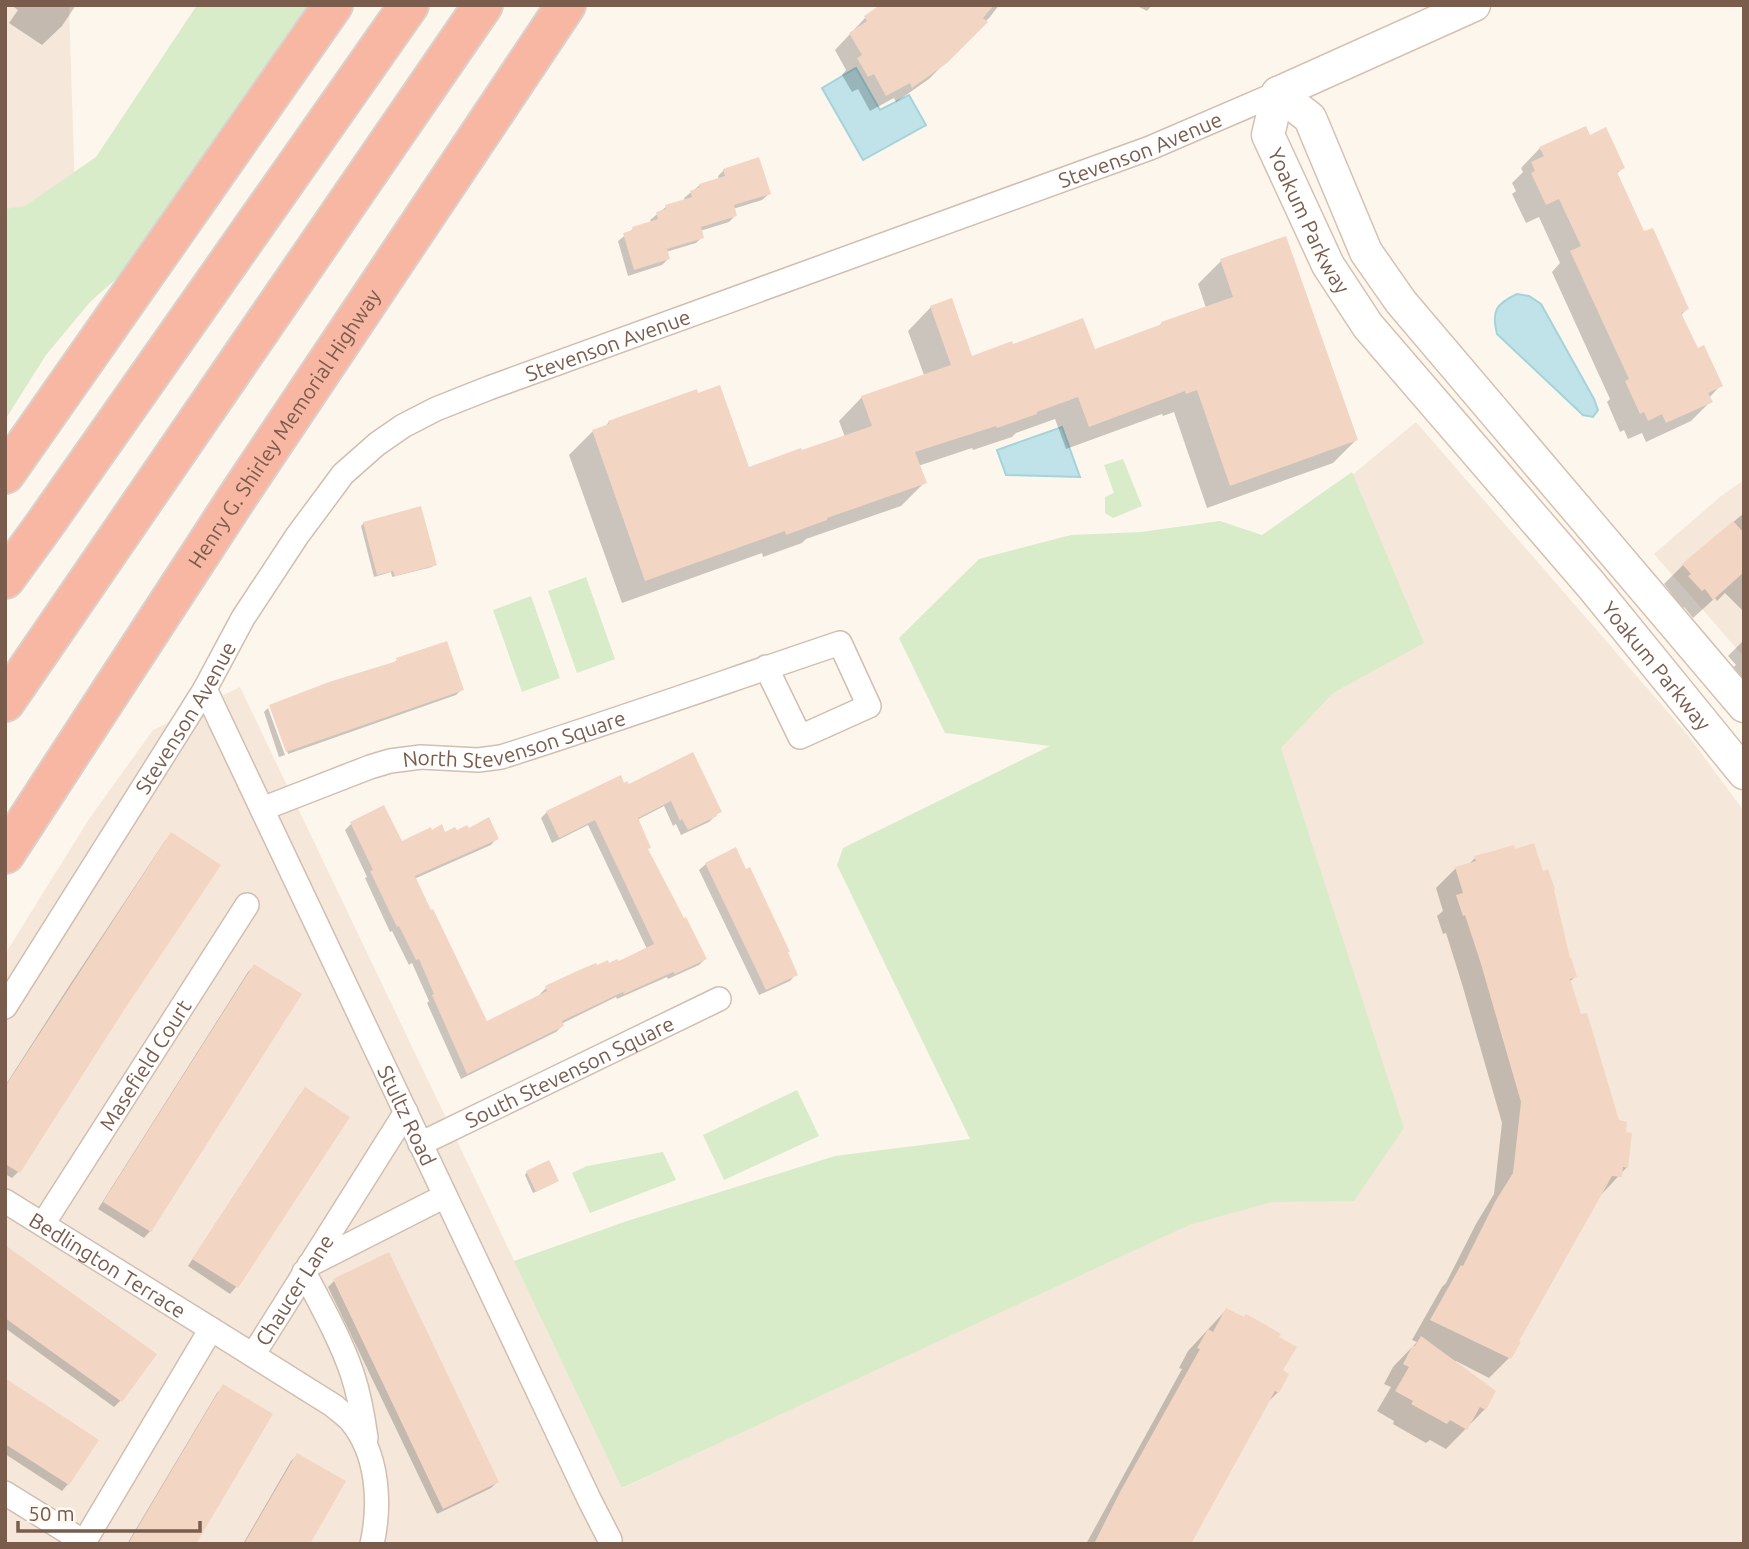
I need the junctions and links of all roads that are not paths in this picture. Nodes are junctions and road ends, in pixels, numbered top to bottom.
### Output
1 (333, 5) edge
2 (409, 5) edge
3 (483, 5) edge
4 (566, 5) edge
5 (1474, 5) edge
6 (1278, 93) junction
7 (5, 474) edge
8 (5, 579) edge
9 (32, 662) junction
10 (766, 667) junction
11 (5, 689) edge
12 (205, 690) junction
13 (5, 702) edge
14 (1744, 706) edge
15 (1744, 773) edge
16 (262, 809) junction
17 (5, 854) edge
18 (247, 905) dead end
19 (719, 999) dead end
20 (5, 1006) edge
21 (405, 1112) junction
22 (420, 1144) junction
23 (445, 1196) junction
24 (5, 1201) edge
25 (43, 1224) junction
26 (307, 1268) junction
27 (211, 1329) junction
28 (253, 1354) junction
29 (367, 1448) junction
30 (5, 1493) edge
31 (610, 1540) dead end
32 (83, 1543) edge
33 (372, 1544) edge

1 - 7 highway
2 - 8 highway
3 - 9 highway
4 - 17 highway, Henry G. Shirley Memorial Highway
5 - 6 street, Stevenson Avenue
6 - 12 street, Stevenson Avenue
6 - 14 street, Yoakum Parkway
6 - 15 street, Yoakum Parkway
9 - 11 highway
9 - 13 highway
10 - 10 street, North Stevenson Square
10 - 16 street, North Stevenson Square
12 - 16 street, Stultz Road
12 - 20 street, Stevenson Avenue
16 - 21 street, Stultz Road
18 - 25 street, Masefield Court
19 - 22 street, South Stevenson Square
21 - 22 street, Stultz Road
21 - 26 street, Chaucer Lane
22 - 23 street, Stultz Road
23 - 26 street
23 - 31 street, Stultz Road
24 - 25 street, Bedlington Terrace
25 - 27 street, Bedlington Terrace
26 - 28 street, Chaucer Lane
26 - 29 street
27 - 28 street, Chaucer Lane
27 - 32 street
28 - 29 street
29 - 33 street
30 - 32 street

